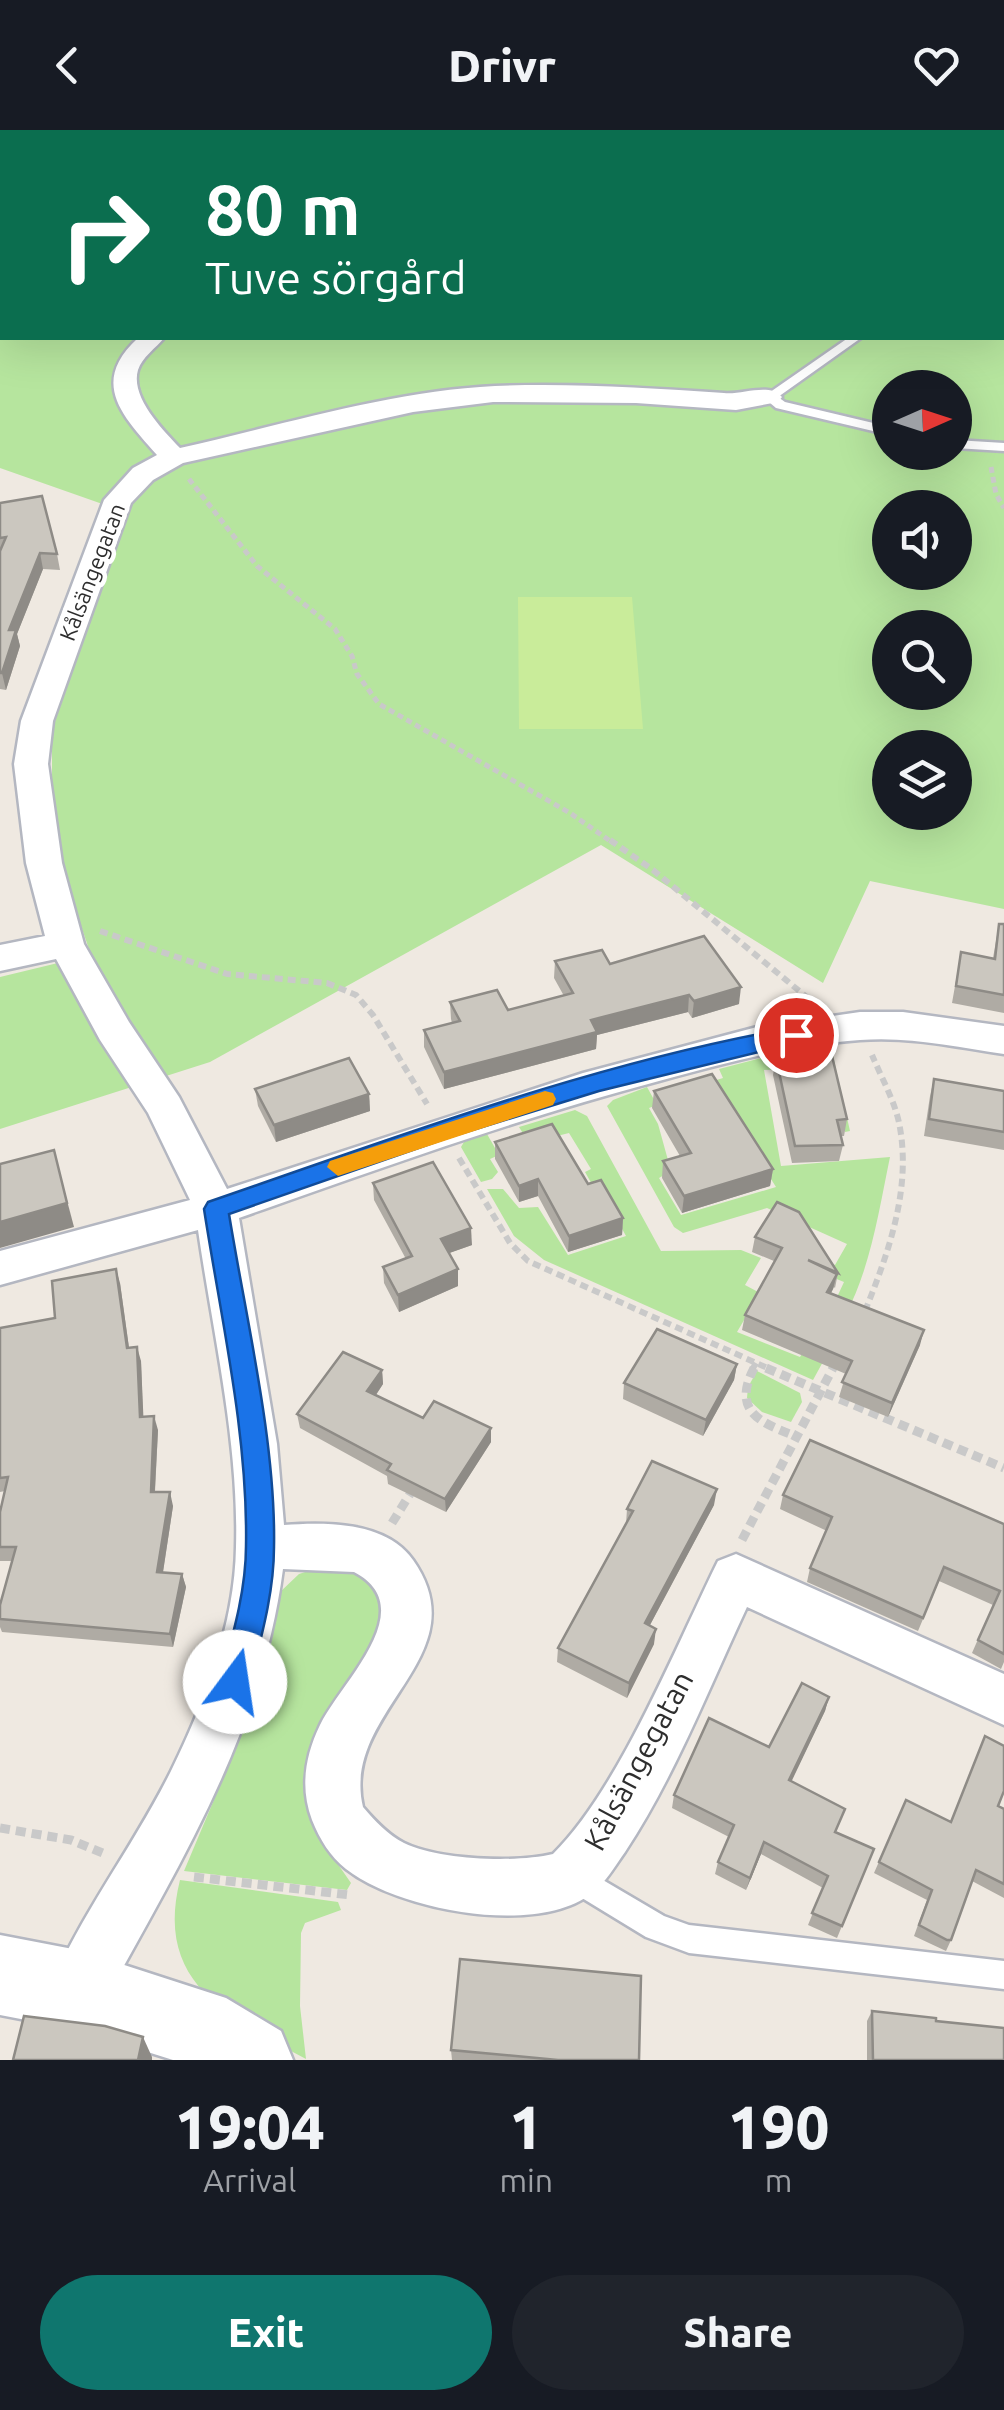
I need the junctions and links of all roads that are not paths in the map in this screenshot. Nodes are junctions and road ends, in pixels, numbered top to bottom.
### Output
1 (150, 340) edge
2 (852, 340) edge
3 (769, 397) junction
4 (872, 427) edge
5 (972, 446) edge
6 (1004, 447) edge
7 (174, 457) junction
8 (18, 721) edge
9 (65, 938) junction
10 (0, 958) edge
11 (1004, 1040) edge
12 (216, 1209) junction
13 (0, 1268) edge
14 (260, 1548) junction
15 (1004, 1700) edge
16 (571, 1875) junction
17 (0, 1975) edge
18 (1004, 1976) edge
19 (78, 1990) junction
20 (252, 2060) edge

1 - 7 street
2 - 3 lane, Kålsängegatan
3 - 4 lane, Kålsängegatan
3 - 7 street, Kålsängegatan
5 - 6 lane
7 - 8 street, Kålsängegatan
8 - 9 street, Kålsängegatan
9 - 10 street
9 - 12 street, Kålsängegatan
11 - 12 street
12 - 13 street
12 - 14 street, Kålsängegatan
14 - 16 street, Kålsängegatan
14 - 19 street, Kålsängegatan
15 - 16 street, Kålsängegatan
16 - 18 lane
17 - 19 street
19 - 20 street

